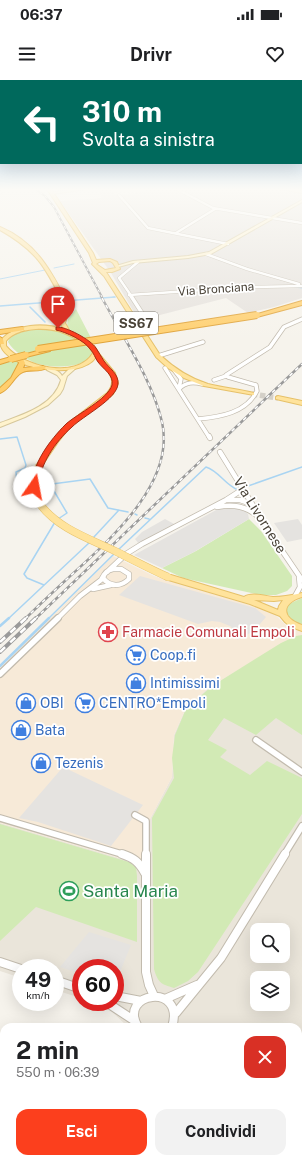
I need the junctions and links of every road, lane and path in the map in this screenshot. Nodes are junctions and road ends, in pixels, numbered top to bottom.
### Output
1 (18, 240) edge
2 (82, 240) edge
3 (207, 240) edge
4 (236, 240) edge
5 (228, 244) junction
6 (91, 253) junction
7 (206, 254) junction
8 (107, 260) junction
9 (113, 261) junction
10 (95, 262) junction
11 (135, 263) junction
12 (118, 266) junction
13 (101, 270) junction
14 (112, 271) junction
15 (106, 276) junction
16 (302, 285) edge
17 (129, 295) junction
18 (302, 304) edge
19 (142, 313) dead end
20 (64, 316) junction
21 (259, 316) junction
22 (302, 319) edge
23 (29, 328) junction
24 (22, 329) junction
25 (68, 331) junction
26 (0, 332) edge
27 (1, 341) edge
28 (203, 342) dead end
29 (96, 353) junction
30 (18, 356) junction
31 (158, 356) junction
32 (3, 359) edge
33 (75, 367) junction
34 (46, 368) junction
35 (170, 368) junction
36 (109, 370) junction
37 (14, 375) junction
38 (226, 376) junction
39 (62, 379) junction
40 (214, 380) dead end
41 (206, 385) junction
42 (179, 389) junction
43 (0, 392) edge
44 (252, 394) tunnel mouth
45 (278, 398) tunnel mouth
46 (302, 403) edge
47 (198, 419) junction
48 (0, 425) edge
49 (210, 438) dead end
50 (220, 452) dead end
51 (242, 486) junction
52 (226, 500) junction
53 (253, 505) junction
54 (212, 508) junction
55 (263, 521) junction
56 (120, 558) junction
57 (128, 572) junction
58 (105, 573) junction
59 (301, 579) edge
60 (117, 585) junction
61 (87, 591) junction
62 (226, 594) junction
63 (296, 596) edge
64 (282, 614) junction
65 (302, 628) edge
66 (0, 674) edge
67 (256, 740) dead end
68 (302, 772) edge
69 (135, 815) dead end
70 (0, 818) edge
71 (302, 826) edge
72 (146, 874) junction
73 (0, 962) edge
74 (12, 966) edge
75 (200, 984) junction
76 (154, 996) junction
77 (124, 998) edge
78 (166, 999) junction
79 (141, 1001) junction
80 (118, 1011) edge
81 (176, 1013) junction
82 (135, 1023) edge
83 (136, 1023) edge
84 (175, 1023) edge

1 - 20 main road
2 - 6 main road, SS67
3 - 5 street
4 - 5 main road
5 - 7 main road
6 - 8 main road
6 - 10 main road, SS67
7 - 11 main road
7 - 16 street
8 - 9 main road
8 - 10 main road
9 - 11 main road
9 - 12 main road
10 - 13 main road, SS67
11 - 12 main road
11 - 17 street
12 - 14 main road
13 - 14 main road
13 - 15 main road, SS67
14 - 15 main road
15 - 31 main road, SS67
16 - 17 street, Via Bronciana
17 - 19 street
18 - 21 highway
20 - 23 main road
20 - 25 main road
21 - 30 highway, bridge
21 - 32 highway, bridge
22 - 38 street
23 - 24 main road
23 - 25 main road
24 - 26 highway
24 - 27 main road
25 - 29 main road
27 - 30 main road
28 - 31 street
29 - 33 main road
29 - 36 main road
30 - 32 highway
30 - 34 main road
30 - 37 highway
31 - 35 main road, SS67
33 - 34 main road
33 - 36 main road
33 - 39 main road
34 - 37 highway
34 - 39 main road
35 - 41 main road, SS67
35 - 42 street, SS67
35 - 42 street, SS67
36 - 62 main road, bridge
37 - 43 highway
38 - 40 street
38 - 47 street
39 - 48 main road
41 - 42 street, SS67
41 - 44 main road, SS67
42 - 47 street, SS67
45 - 46 main road
47 - 49 street, SS67
50 - 51 street, Via Livornese
51 - 52 street
51 - 53 street, Via Livornese
52 - 53 street
52 - 54 street
53 - 55 street, Via Livornese
54 - 55 street
54 - 56 street
55 - 59 street, Via Livornese
56 - 57 street
56 - 58 street
57 - 58 street
57 - 60 street
58 - 60 street
58 - 61 street
59 - 63 street, Via Livornese
60 - 61 street
61 - 66 street
62 - 63 main road
62 - 64 main road
63 - 64 main road, Via Livornese
64 - 65 main road
67 - 68 street
69 - 72 street
70 - 72 street
71 - 75 street
72 - 76 street
73 - 74 street
75 - 78 street
75 - 81 street
76 - 78 street
76 - 79 street
77 - 79 street
78 - 81 street
79 - 83 street
80 - 82 street
81 - 84 street

